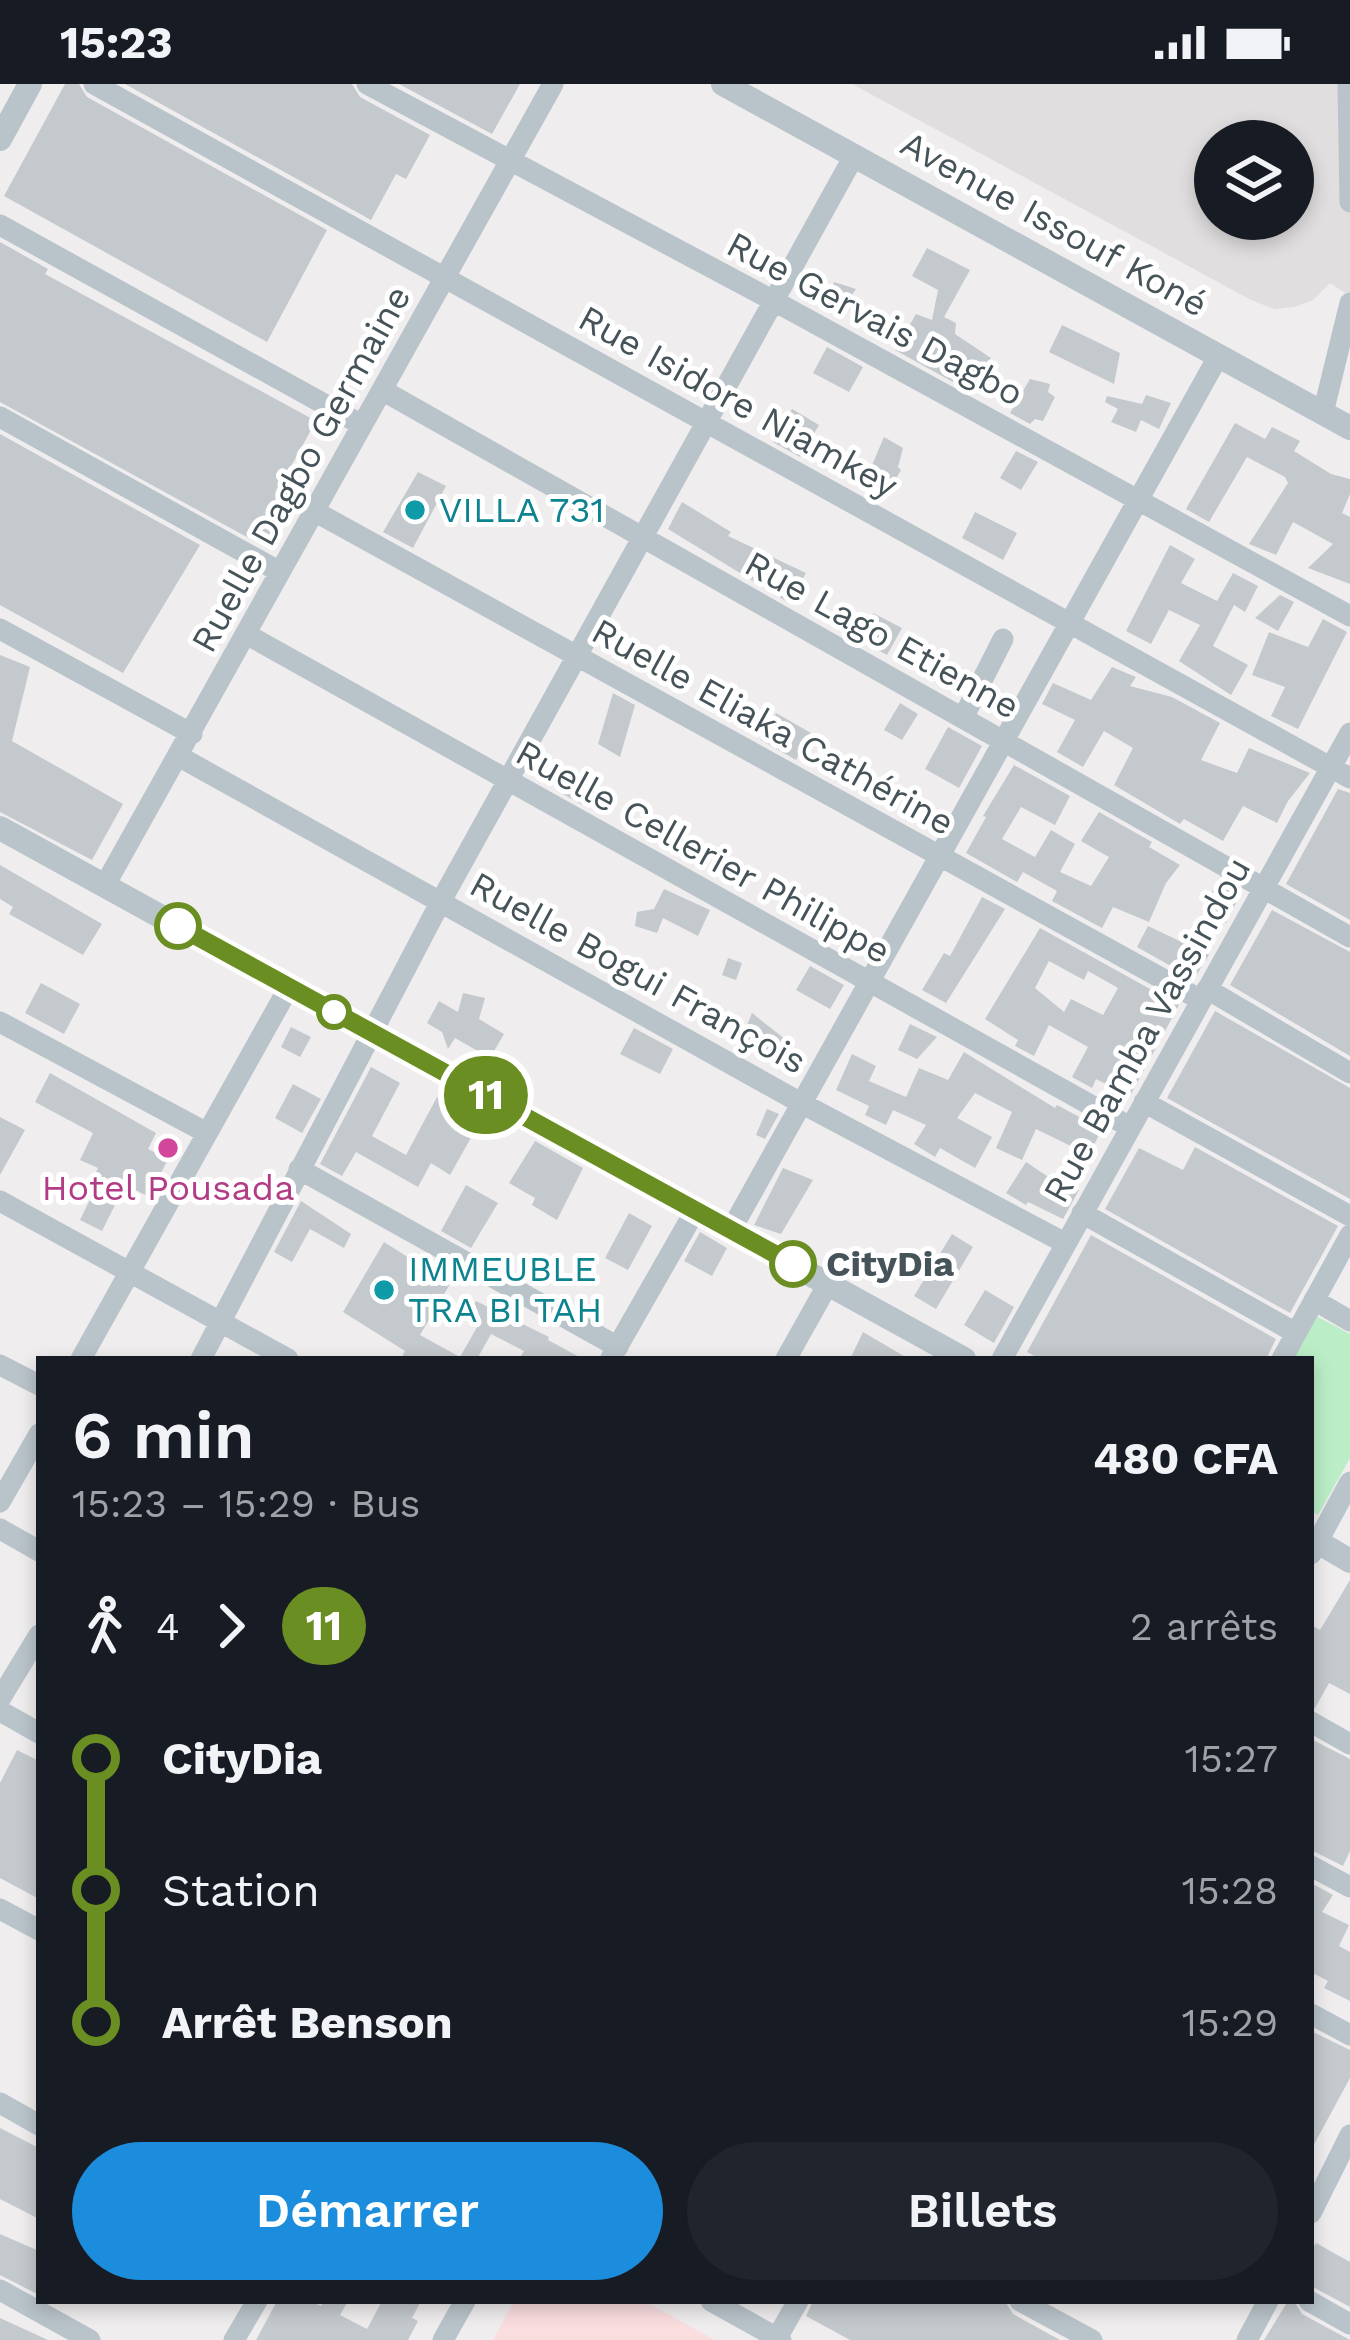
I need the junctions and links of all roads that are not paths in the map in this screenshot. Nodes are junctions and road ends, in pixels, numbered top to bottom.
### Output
1 (30, 84) edge
2 (94, 84) edge
3 (367, 84) edge
4 (553, 84) edge
5 (723, 84) edge
6 (1348, 84) edge
7 (0, 139) edge
8 (854, 156) junction
9 (509, 162) junction
10 (1350, 202) edge
11 (0, 225) edge
12 (445, 278) junction
13 (774, 301) junction
14 (1350, 303) edge
15 (1220, 355) junction
16 (382, 390) junction
17 (1322, 412) junction
18 (0, 417) edge
19 (706, 422) junction
20 (362, 425) junction
21 (1350, 428) edge
22 (1138, 500) junction
23 (314, 511) junction
24 (642, 536) junction
25 (280, 572) junction
26 (1350, 616) edge
27 (1070, 623) junction
28 (0, 628) edge
29 (246, 634) junction
30 (1003, 639) dead end
31 (575, 655) junction
32 (963, 718) junction
33 (1350, 733) edge
34 (192, 734) junction
35 (1004, 741) junction
36 (180, 757) junction
37 (1341, 772) edge
38 (509, 782) junction
39 (0, 828) edge
40 (939, 856) junction
41 (105, 886) junction
42 (1264, 888) junction
43 (441, 901) junction
44 (1350, 937) edge
45 (868, 982) junction
46 (289, 987) junction
47 (1204, 994) junction
48 (0, 1022) edge
49 (373, 1033) junction
50 (1350, 1073) edge
51 (1144, 1102) junction
52 (801, 1103) junction
53 (1130, 1127) junction
54 (207, 1133) junction
55 (299, 1169) junction
56 (0, 1201) edge
57 (694, 1211) junction
58 (1082, 1213) junction
59 (1350, 1216) edge
60 (731, 1230) junction
61 (1350, 1235) edge
62 (1065, 1243) junction
63 (130, 1271) junction
64 (828, 1284) junction
65 (1314, 1300) junction
66 (1350, 1321) edge
67 (221, 1322) junction
68 (1296, 1333) junction
69 (615, 1353) edge
70 (83, 1356) edge
71 (203, 1356) edge
72 (283, 1356) edge
73 (788, 1356) edge
74 (959, 1356) edge
75 (1004, 1356) edge
76 (1284, 1356) edge
77 (0, 1365) edge
78 (36, 1383) edge
79 (36, 1439) edge
80 (1350, 1482) edge
81 (0, 1502) edge
82 (0, 1529) edge
83 (1314, 1543) edge
84 (1314, 1545) edge
85 (36, 1549) edge
86 (1350, 1561) edge
87 (36, 1640) edge
88 (0, 1699) edge
89 (0, 1712) edge
90 (1314, 1724) edge
91 (36, 1731) edge
92 (1350, 1744) edge
93 (1314, 1868) edge
94 (1350, 1887) edge
95 (0, 1909) edge
96 (36, 1928) edge
97 (1314, 2016) edge
98 (1350, 2035) edge
99 (0, 2103) edge
100 (36, 2123) edge
101 (1347, 2148) edge
102 (1319, 2172) edge
103 (0, 2290) edge
104 (255, 2304) edge
105 (463, 2304) edge
106 (716, 2304) edge
107 (796, 2304) edge
108 (1026, 2304) edge
109 (1266, 2304) edge
110 (1314, 2304) edge
111 (1350, 2324) edge
112 (779, 2339) edge
113 (89, 2340) edge
114 (234, 2340) edge
115 (443, 2340) edge
116 (1092, 2340) edge
117 (1247, 2340) edge

1 - 7 street
2 - 12 street, Rue Isidore Niamkey
3 - 9 street, Rue Gervais Dagbo
4 - 9 street, Ruelle Dagbo Germaine
5 - 8 street, Avenue Issouf Koné
6 - 10 street
8 - 13 street
8 - 15 street, Avenue Issouf Koné
9 - 12 street, Ruelle Dagbo Germaine
9 - 13 street, Rue Gervais Dagbo
11 - 20 street
12 - 16 street, Ruelle Dagbo Germaine
12 - 19 street, Rue Isidore Niamkey
13 - 19 street
13 - 22 street, Rue Gervais Dagbo
14 - 17 street
15 - 17 street, Avenue Issouf Koné
15 - 22 street
16 - 20 street, Ruelle Dagbo Germaine
16 - 24 street, Rue Lago Etienne
17 - 21 street, Avenue Issouf Koné
18 - 25 street
19 - 24 street
19 - 27 street, Rue Isidore Niamkey
20 - 23 street, Ruelle Dagbo Germaine
22 - 26 street, Rue Gervais Dagbo
22 - 27 street
23 - 25 street, Ruelle Dagbo Germaine
23 - 31 street, Ruelle Eliaka Cathérine
24 - 31 street
24 - 32 street, Rue Lago Etienne
25 - 29 street, Ruelle Dagbo Germaine
27 - 35 street
27 - 37 street, Rue Isidore Niamkey
28 - 34 street
29 - 34 street, Ruelle Dagbo Germaine
29 - 38 street, Ruelle Cellerier Philippe
30 - 32 street
31 - 38 street
31 - 40 street, Ruelle Eliaka Cathérine
32 - 35 street, Rue Lago Etienne
33 - 37 street, Rue Bamba Vassindou
34 - 36 street, Ruelle Dagbo Germaine
35 - 40 street
35 - 42 street, Rue Lago Etienne
36 - 41 street, Ruelle Dagbo Germaine
36 - 43 street, Ruelle Bogui François
37 - 42 street, Rue Bamba Vassindou
38 - 43 street
38 - 45 street, Ruelle Cellerier Philippe
39 - 41 street
40 - 45 street
40 - 47 street, Ruelle Eliaka Cathérine
41 - 46 street
42 - 44 street, Rue Lago Etienne
42 - 47 street, Rue Bamba Vassindou
43 - 49 street
43 - 52 street, Ruelle Bogui François
45 - 52 street
45 - 53 street, Ruelle Cellerier Philippe
46 - 49 street
46 - 54 street
47 - 50 street, Ruelle Eliaka Cathérine
47 - 51 street, Rue Bamba Vassindou
48 - 54 street
49 - 55 street
49 - 57 street
51 - 53 street, Rue Bamba Vassindou
51 - 59 street
52 - 60 street
52 - 62 street, Ruelle Bogui François
53 - 58 street, Rue Bamba Vassindou
54 - 63 street
55 - 67 street
55 - 69 street
56 - 63 street
57 - 60 street
57 - 69 street
58 - 62 street, Rue Bamba Vassindou
58 - 68 street
60 - 64 street
61 - 65 street
62 - 75 street, Rue Bamba Vassindou
63 - 67 street
63 - 70 street
64 - 73 street
64 - 74 street
65 - 66 street
65 - 68 street
67 - 71 street
67 - 72 street
68 - 76 street
77 - 78 street
79 - 81 street
80 - 83 street
82 - 85 street
84 - 86 street
87 - 88 street
89 - 91 street
90 - 92 street
93 - 94 street
95 - 96 street
97 - 98 street
99 - 100 street
101 - 102 street
103 - 113 street
104 - 114 street
105 - 115 street
106 - 112 street
107 - 112 street
108 - 116 street
109 - 117 street
110 - 111 street

